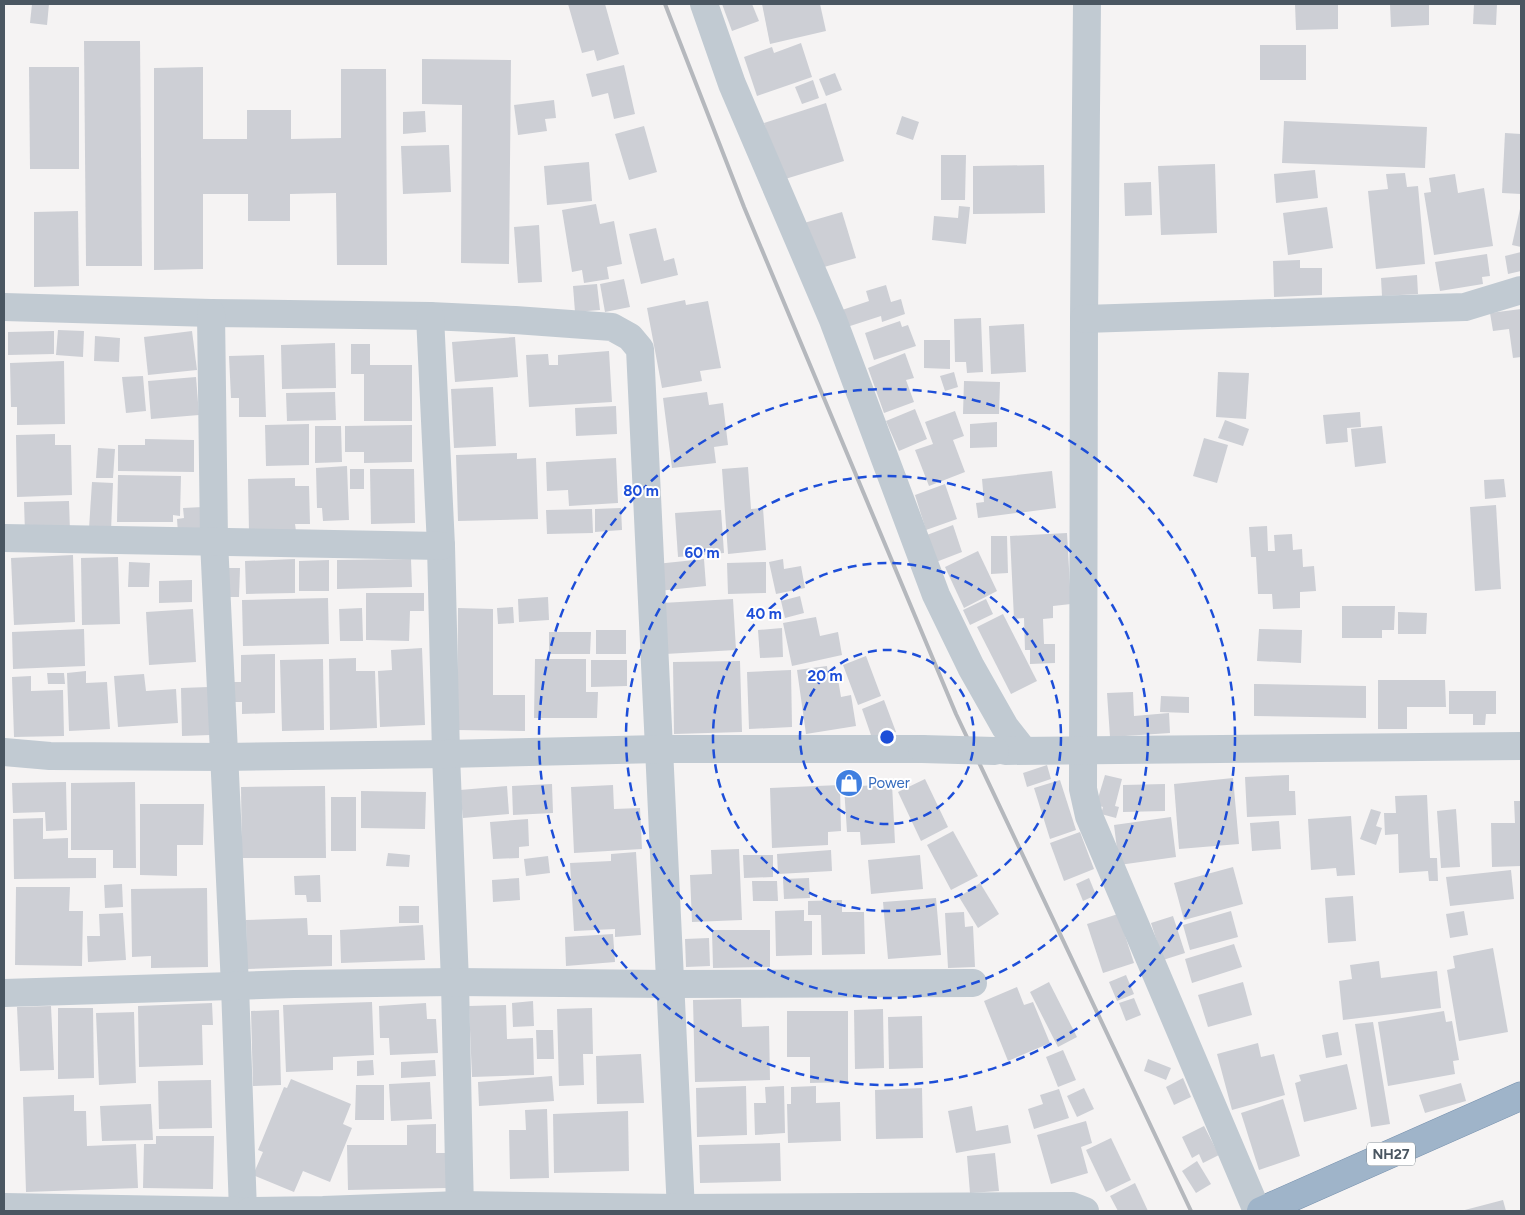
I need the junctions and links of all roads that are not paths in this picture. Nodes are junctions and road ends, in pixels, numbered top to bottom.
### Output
1 (704, 4) edge
2 (1087, 4) edge
3 (1521, 290) edge
4 (4, 307) edge
5 (211, 313) junction
6 (430, 316) junction
7 (1084, 319) junction
8 (4, 538) edge
9 (214, 541) junction
10 (441, 546) junction
11 (1521, 746) edge
12 (659, 749) junction
13 (1083, 749) junction
14 (1023, 750) junction
15 (4, 752) edge
16 (446, 754) junction
17 (224, 757) junction
18 (455, 982) junction
19 (973, 983) dead end
20 (670, 984) junction
21 (235, 986) junction
22 (4, 993) edge
23 (1521, 1096) edge
24 (4, 1207) edge
25 (460, 1208) edge
26 (680, 1210) edge
27 (238, 1211) edge
28 (243, 1211) edge
29 (250, 1211) edge
30 (1085, 1211) edge
31 (1257, 1211) edge
32 (1261, 1211) edge

1 - 14 street
2 - 7 street
3 - 7 street
4 - 5 street
5 - 6 street
5 - 9 street
6 - 10 street
6 - 12 street
7 - 13 street
8 - 9 street
9 - 10 street
9 - 17 street
10 - 16 street
11 - 13 street
12 - 14 street, bridge
12 - 16 street
12 - 20 street
13 - 14 street
13 - 31 street
15 - 17 street
16 - 17 street
16 - 18 street
17 - 21 street
18 - 20 street
18 - 21 street
18 - 25 street
19 - 20 street
20 - 26 street
21 - 22 street
21 - 28 street
23 - 32 highway, NH27
24 - 27 street
25 - 26 street
25 - 29 street
26 - 30 street

